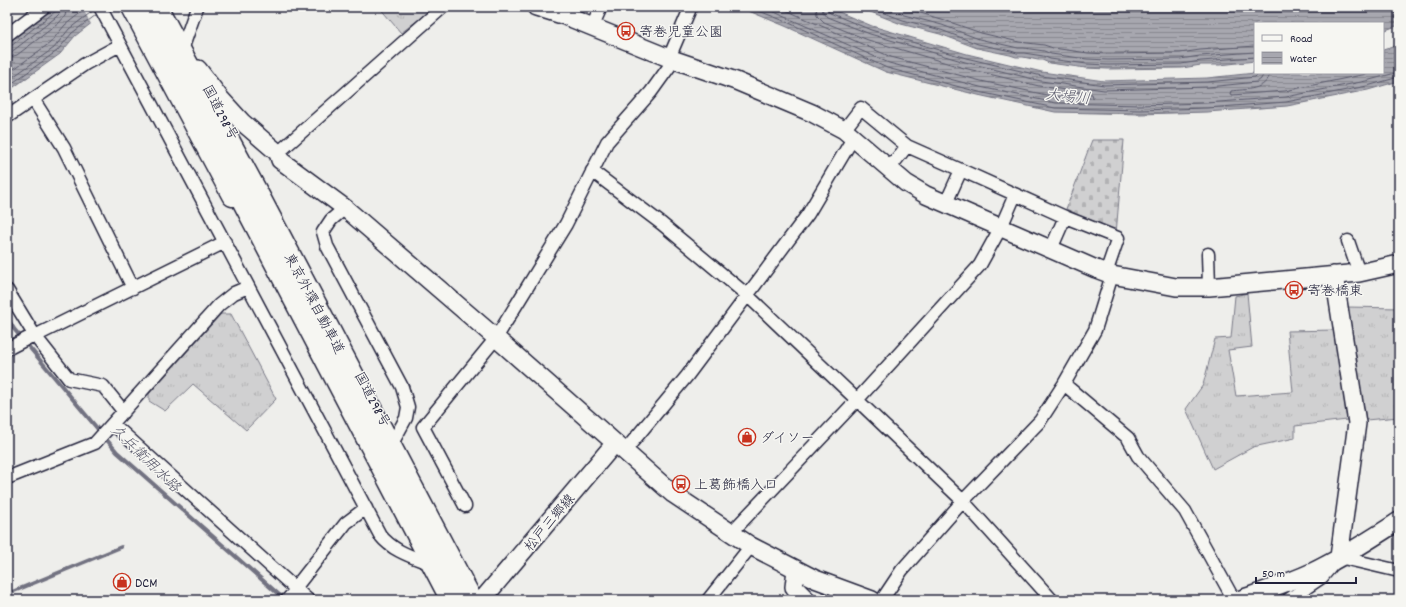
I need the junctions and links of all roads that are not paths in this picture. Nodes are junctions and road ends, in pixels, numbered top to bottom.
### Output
1 (44, 7) edge
2 (100, 7) edge
3 (164, 7) edge
4 (197, 7) edge
5 (443, 7) edge
6 (536, 7) edge
7 (601, 7) edge
8 (143, 10) edge
9 (689, 11) dead end
10 (592, 27) junction
11 (7, 35) edge
12 (184, 44) junction
13 (120, 45) junction
14 (672, 59) junction
15 (198, 70) junction
16 (33, 99) junction
17 (7, 118) edge
18 (849, 134) junction
19 (907, 146) junction
20 (278, 153) junction
21 (889, 169) junction
22 (961, 170) junction
23 (592, 172) junction
24 (1015, 194) junction
25 (946, 203) junction
26 (345, 208) junction
27 (1066, 217) junction
28 (1002, 227) junction
29 (1348, 241) dead end
30 (225, 242) junction
31 (1051, 249) junction
32 (1208, 254) dead end
33 (1399, 264) edge
34 (1359, 273) junction
35 (1109, 274) junction
36 (1334, 276) junction
37 (248, 286) junction
38 (1209, 287) junction
39 (133, 288) junction
40 (7, 290) edge
41 (747, 295) junction
42 (34, 336) junction
43 (496, 338) junction
44 (12, 346) edge
45 (1064, 384) junction
46 (856, 401) junction
47 (124, 412) junction
48 (430, 416) junction
49 (406, 418) junction
50 (111, 426) junction
51 (394, 440) junction
52 (620, 448) junction
53 (7, 478) edge
54 (963, 501) junction
55 (465, 506) dead end
56 (366, 508) junction
57 (1399, 521) edge
58 (731, 533) junction
59 (751, 546) junction
60 (1339, 557) junction
61 (423, 561) junction
62 (796, 569) junction
63 (1399, 571) edge
64 (296, 589) junction
65 (287, 600) edge
66 (308, 600) edge
67 (443, 600) edge
68 (452, 600) edge
69 (471, 600) edge
70 (478, 600) edge
71 (482, 600) edge
72 (708, 600) edge
73 (807, 600) edge
74 (872, 600) edge
75 (882, 600) edge
76 (1052, 600) edge
77 (1234, 600) edge
78 (1238, 600) edge
79 (1288, 600) edge

1 - 11 street
2 - 13 street
3 - 12 highway, 国道298号
4 - 12 street
5 - 20 street
6 - 10 street
7 - 10 street
8 - 61 highway, 国道298号
8 - 68 highway, 東京外環自動車道
8 - 69 highway, 東京外環自動車道
9 - 14 street
10 - 14 street
12 - 15 highway, 国道298号
13 - 16 street
13 - 30 street
14 - 18 street
14 - 23 street
15 - 20 street
15 - 51 highway, 国道298号
16 - 17 street
16 - 39 street
18 - 19 street
18 - 21 street
18 - 41 street
19 - 21 street
19 - 22 street
20 - 26 street
21 - 25 street
22 - 24 street
22 - 25 street
23 - 41 street
23 - 43 street
24 - 27 street
24 - 28 street
25 - 28 street
26 - 43 street
26 - 49 street
27 - 31 street
27 - 35 street
28 - 31 street
28 - 46 street
29 - 34 street
30 - 37 street
30 - 39 street
31 - 35 street
32 - 38 street
33 - 34 street
34 - 36 street
35 - 38 street
35 - 45 street
36 - 38 street
36 - 60 street
37 - 47 street
37 - 56 street
39 - 42 street
40 - 42 street
41 - 46 street
41 - 52 street
42 - 44 street
42 - 47 street
43 - 48 street
43 - 52 street
45 - 54 street
45 - 77 street
46 - 54 street
46 - 58 street
47 - 50 street
48 - 49 street
48 - 55 street
49 - 51 street
50 - 53 street
50 - 64 street
51 - 70 highway, 国道298号
52 - 58 street
52 - 71 street, 松戸三郷線
54 - 75 street
54 - 76 street
56 - 61 street
56 - 64 street
57 - 60 street
58 - 59 street
59 - 62 street
59 - 72 street
60 - 63 street
60 - 78 street
60 - 79 street
61 - 67 highway, 国道298号
62 - 73 street
62 - 74 street
64 - 65 street
64 - 66 street

